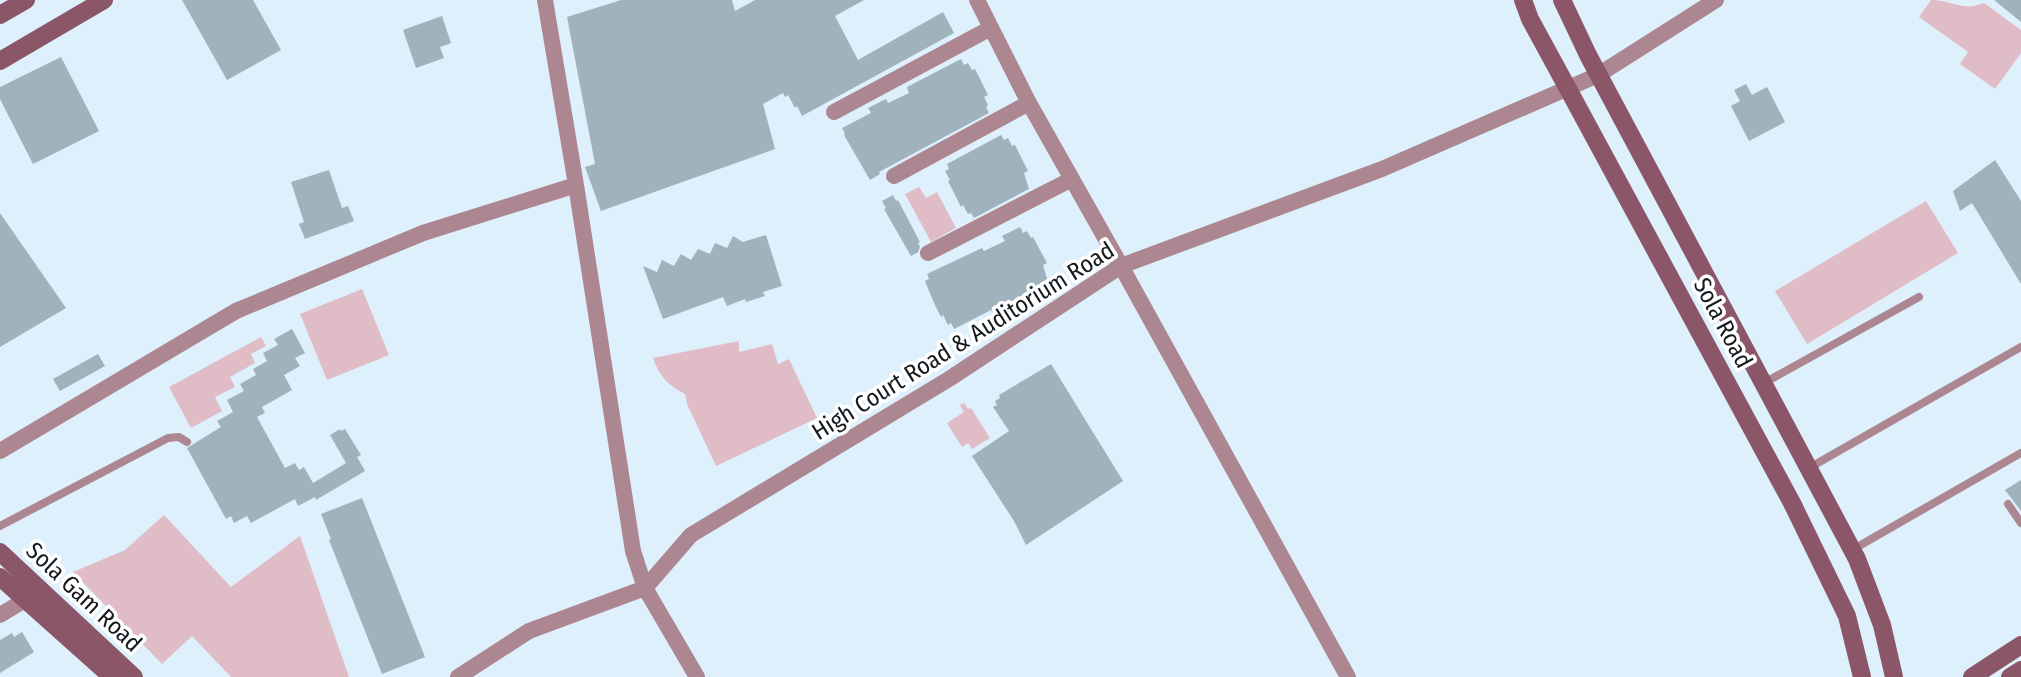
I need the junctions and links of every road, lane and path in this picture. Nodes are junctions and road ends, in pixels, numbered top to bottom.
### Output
1 (26, 0) edge
2 (104, 0) edge
3 (545, 0) edge
4 (977, 0) edge
5 (1523, 0) edge
6 (1562, 0) edge
7 (1716, 0) edge
8 (0, 15) edge
9 (991, 28) junction
10 (0, 61) edge
11 (1598, 75) junction
12 (1567, 87) junction
13 (1029, 103) junction
14 (834, 112) dead end
15 (894, 176) dead end
16 (1072, 179) junction
17 (576, 185) junction
18 (928, 253) dead end
19 (1121, 266) junction
20 (1919, 297) dead end
21 (2021, 346) edge
22 (1764, 383) junction
23 (187, 442) dead end
24 (0, 451) edge
25 (2021, 453) edge
26 (1809, 468) junction
27 (2008, 503) dead end
28 (2021, 523) edge
29 (0, 526) edge
30 (1853, 551) junction
31 (0, 552) edge
32 (0, 577) edge
33 (645, 588) junction
34 (25, 600) junction
35 (0, 615) edge
36 (2021, 645) edge
37 (2021, 670) edge
38 (111, 677) edge
39 (134, 677) edge
40 (458, 677) edge
41 (697, 677) edge
42 (1348, 677) edge
43 (1862, 677) edge
44 (1894, 677) edge
45 (1972, 677) edge
46 (2010, 677) edge

1 - 8 main road
2 - 10 main road
3 - 17 street
4 - 9 street
5 - 12 main road, Sola Road
6 - 11 main road, Sola Road
7 - 11 street, High Court Road & Auditorium Road
9 - 13 street
9 - 14 street
11 - 12 street, High Court Road & Auditorium Road
11 - 22 main road, Sola Road
12 - 19 street, High Court Road & Auditorium Road
12 - 43 main road, Sola Road
13 - 15 street
13 - 16 street
16 - 18 street
16 - 19 street
17 - 24 street
17 - 33 street
19 - 33 street, High Court Road & Auditorium Road
19 - 42 street
20 - 22 lane
21 - 26 lane
22 - 26 main road, Sola Road
23 - 29 lane
25 - 30 lane
26 - 30 main road, Sola Road
27 - 28 lane
30 - 44 main road, Sola Road
31 - 39 main road, Sola Gam Road
32 - 34 main road, Sola Gam Road
33 - 40 street, High Court Road & Auditorium Road
33 - 41 street
34 - 35 street
34 - 38 main road, Sola Gam Road
36 - 45 main road
37 - 46 main road

